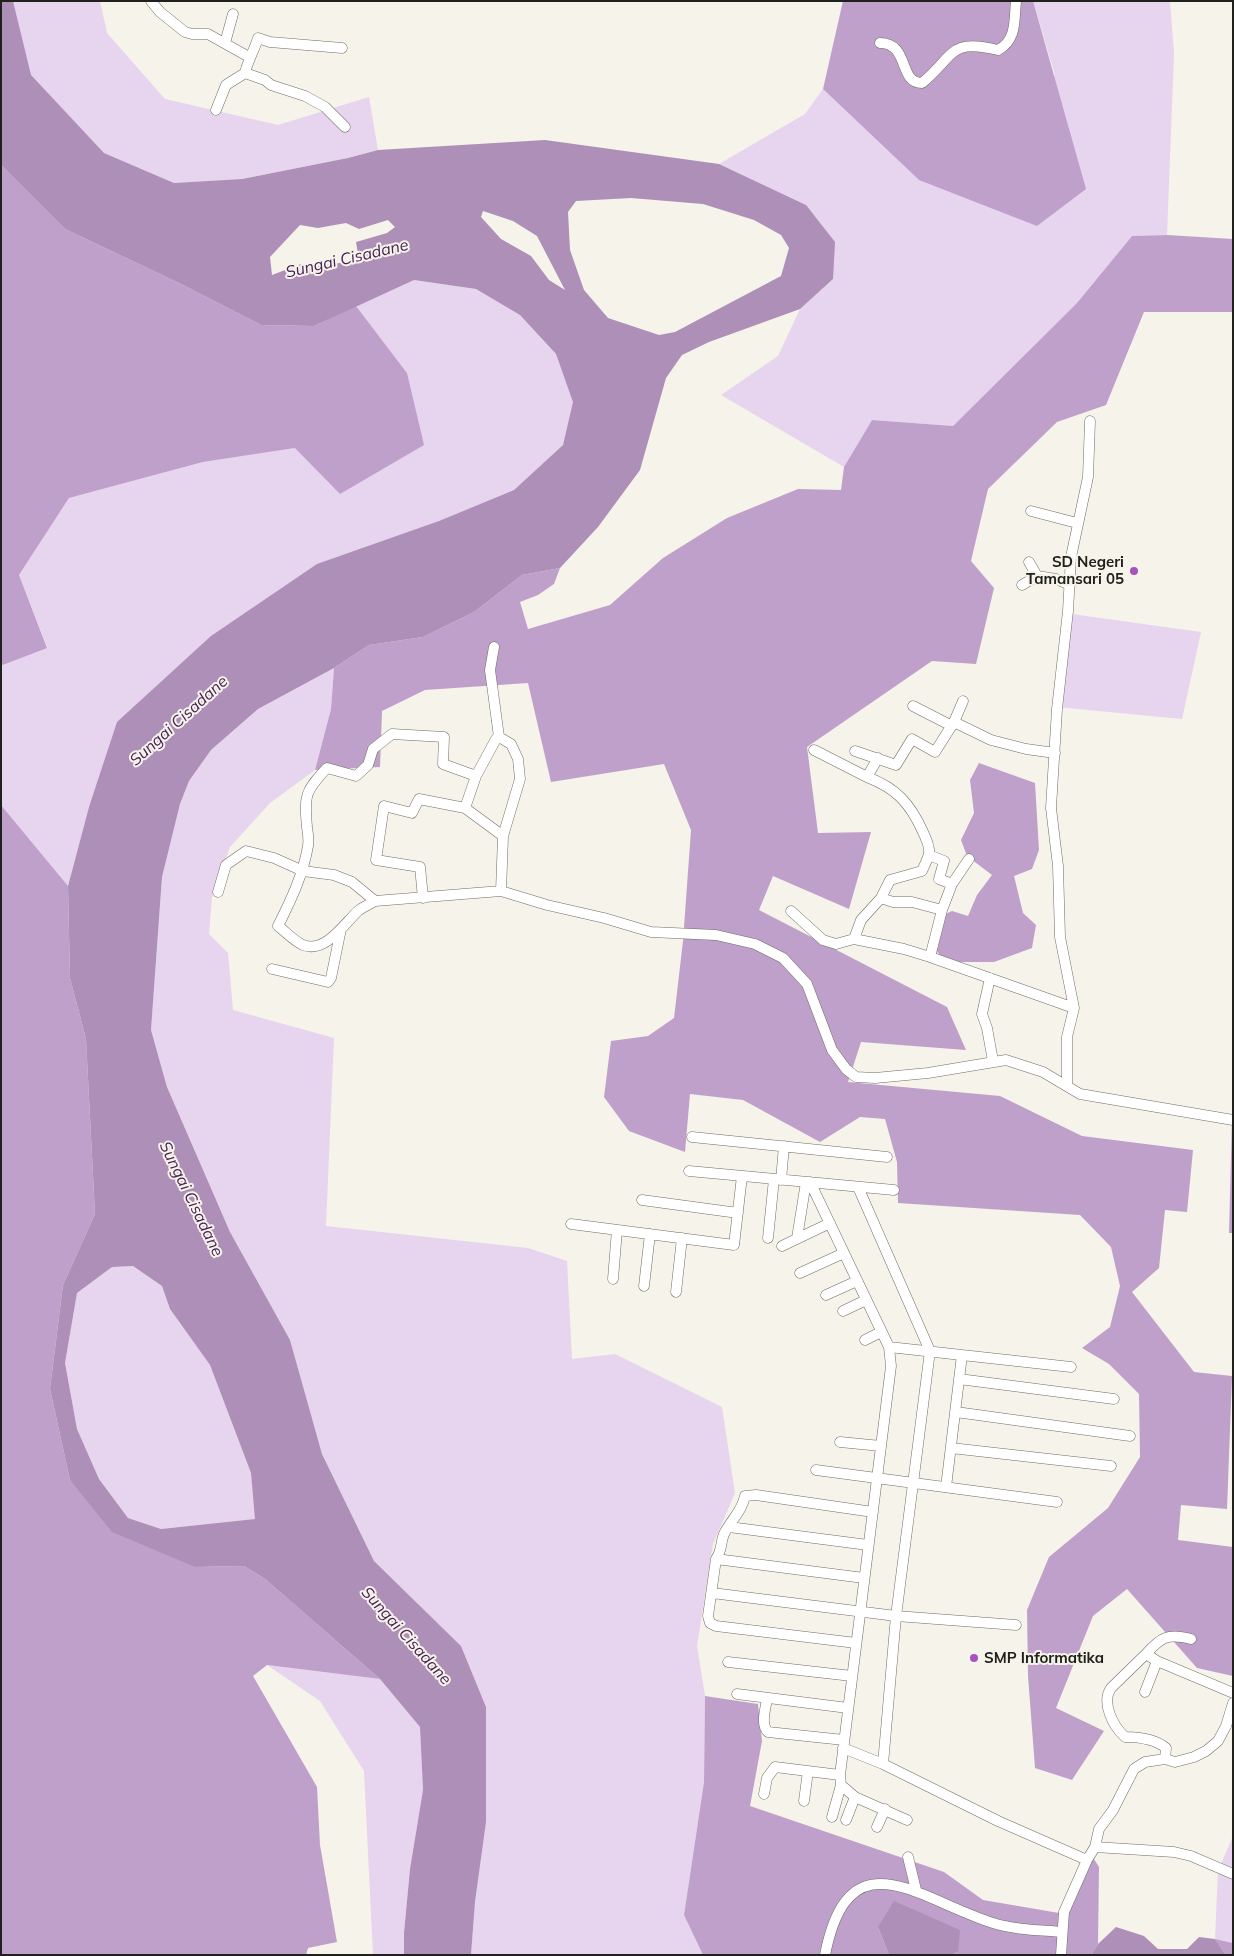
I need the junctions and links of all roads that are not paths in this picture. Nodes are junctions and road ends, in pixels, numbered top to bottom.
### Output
1 (151, 1) edge
2 (1016, 1) edge
3 (233, 14) dead end
4 (225, 43) junction
5 (880, 43) dead end
6 (342, 48) dead end
7 (249, 57) junction
8 (245, 73) junction
9 (216, 110) dead end
10 (346, 127) dead end
11 (1090, 421) dead end
12 (1031, 510) dead end
13 (1077, 523) junction
14 (1029, 562) dead end
15 (1037, 576) junction
16 (1070, 584) junction
17 (1022, 585) dead end
18 (494, 647) dead end
19 (963, 701) dead end
20 (913, 706) dead end
21 (953, 724) junction
22 (499, 738) junction
23 (814, 750) dead end
24 (855, 750) dead end
25 (1055, 753) junction
26 (878, 758) junction
27 (476, 776) junction
28 (867, 777) junction
29 (465, 808) junction
30 (503, 836) junction
31 (929, 855) junction
32 (969, 859) dead end
33 (303, 871) junction
34 (952, 884) junction
35 (501, 891) junction
36 (218, 892) dead end
37 (423, 898) junction
38 (881, 898) junction
39 (375, 901) junction
40 (942, 910) junction
41 (791, 911) dead end
42 (341, 928) junction
43 (854, 939) junction
44 (930, 957) junction
45 (272, 968) dead end
46 (990, 978) junction
47 (1074, 1008) junction
48 (993, 1061) junction
49 (1067, 1086) junction
50 (1233, 1120) edge
51 (692, 1137) dead end
52 (784, 1146) junction
53 (887, 1157) dead end
54 (689, 1171) dead end
55 (742, 1176) junction
56 (778, 1179) junction
57 (808, 1182) junction
58 (858, 1187) junction
59 (894, 1190) dead end
60 (642, 1200) dead end
61 (738, 1213) junction
62 (830, 1223) junction
63 (571, 1224) dead end
64 (617, 1230) junction
65 (650, 1234) junction
66 (682, 1238) junction
67 (768, 1238) dead end
68 (797, 1238) junction
69 (782, 1246) dead end
70 (844, 1253) junction
71 (800, 1273) dead end
72 (613, 1279) dead end
73 (857, 1281) junction
74 (644, 1286) dead end
75 (676, 1292) dead end
76 (826, 1295) dead end
77 (866, 1300) junction
78 (843, 1311) dead end
79 (881, 1332) junction
80 (865, 1340) dead end
81 (889, 1347) junction
82 (930, 1352) junction
83 (962, 1355) junction
84 (1071, 1367) dead end
85 (960, 1379) junction
86 (1114, 1399) dead end
87 (956, 1412) junction
88 (1130, 1436) dead end
89 (840, 1442) dead end
90 (881, 1446) junction
91 (951, 1448) junction
92 (1111, 1466) dead end
93 (816, 1470) dead end
94 (877, 1478) junction
95 (914, 1483) junction
96 (946, 1487) junction
97 (1057, 1502) dead end
98 (873, 1512) junction
99 (729, 1527) junction
100 (868, 1545) junction
101 (716, 1559) junction
102 (864, 1578) junction
103 (712, 1593) junction
104 (860, 1610) junction
105 (896, 1616) junction
106 (1016, 1625) dead end
107 (1191, 1639) dead end
108 (856, 1643) junction
109 (1146, 1654) junction
110 (1157, 1661) junction
111 (728, 1662) dead end
112 (852, 1676) junction
113 (1145, 1692) dead end
114 (1233, 1693) edge
115 (737, 1694) dead end
116 (767, 1698) junction
117 (1233, 1703) edge
118 (848, 1708) junction
119 (844, 1744) junction
120 (1165, 1759) junction
121 (883, 1764) junction
122 (808, 1771) junction
123 (840, 1780) junction
124 (764, 1794) dead end
125 (855, 1797) junction
126 (804, 1801) dead end
127 (885, 1809) junction
128 (832, 1817) dead end
129 (846, 1820) dead end
130 (907, 1820) dead end
131 (877, 1827) dead end
132 (1095, 1847) junction
133 (908, 1857) dead end
134 (1087, 1860) junction
135 (1233, 1874) edge
136 (916, 1890) junction
137 (1062, 1932) junction
138 (825, 1955) edge
139 (1061, 1955) edge

1 - 4 street
2 - 5 street
3 - 4 street
4 - 7 street
6 - 7 street
7 - 8 street
8 - 9 street
8 - 10 street
11 - 13 street
12 - 13 street
13 - 16 street
14 - 15 street
15 - 16 street
15 - 17 street
16 - 25 street
18 - 22 street
19 - 21 street
20 - 21 street
21 - 25 street
21 - 26 street
22 - 27 street
22 - 30 street
23 - 28 street
24 - 26 street
25 - 47 street
26 - 28 street
27 - 29 street
27 - 33 street
28 - 31 street
29 - 30 street
29 - 37 street
30 - 35 street
31 - 34 street
31 - 38 street
32 - 34 street
33 - 36 street
33 - 39 street
33 - 42 street
34 - 40 street
35 - 37 street
35 - 48 street
37 - 39 street
38 - 40 street
38 - 43 street
39 - 42 street
40 - 44 street
41 - 43 street
42 - 45 street
43 - 44 street
44 - 46 street
46 - 47 street
46 - 48 street
47 - 49 street
48 - 49 street
49 - 50 street
51 - 52 street
52 - 53 street
52 - 56 street
54 - 55 street
55 - 56 street
55 - 61 street
56 - 57 street
56 - 67 street
57 - 58 street
57 - 62 street
57 - 68 street
58 - 59 street
58 - 82 street
60 - 61 street
61 - 66 street
62 - 68 street
62 - 70 street
63 - 64 street
64 - 65 street
64 - 72 street
65 - 66 street
65 - 74 street
66 - 75 street
68 - 69 street
70 - 71 street
70 - 73 street
73 - 76 street
73 - 77 street
77 - 78 street
77 - 79 street
79 - 80 street
79 - 81 street
81 - 82 street
81 - 90 street
82 - 83 street
82 - 95 street
83 - 84 street
83 - 85 street
85 - 86 street
85 - 87 street
87 - 88 street
87 - 91 street
89 - 90 street
90 - 94 street
91 - 92 street
91 - 96 street
93 - 94 street
94 - 95 street
94 - 98 street
95 - 96 street
95 - 105 street
96 - 97 street
98 - 99 street
98 - 100 street
99 - 100 street
99 - 101 street
100 - 102 street
101 - 102 street
101 - 103 street
102 - 104 street
103 - 104 street
103 - 108 street
104 - 105 street
104 - 108 street
105 - 106 street
105 - 121 street
107 - 109 street
108 - 112 street
109 - 110 street
109 - 120 street
110 - 113 street
110 - 114 street
111 - 112 street
112 - 118 street
115 - 116 street
116 - 118 street
116 - 119 street
117 - 120 street
118 - 119 street
119 - 121 street
119 - 123 street
120 - 132 street
121 - 134 street
122 - 123 street
122 - 124 street
122 - 126 street
123 - 125 street
123 - 128 street
125 - 127 street
125 - 129 street
127 - 130 street
127 - 131 street
132 - 134 street
132 - 135 street
133 - 136 street
134 - 137 street
136 - 137 street
136 - 138 street
137 - 139 street

